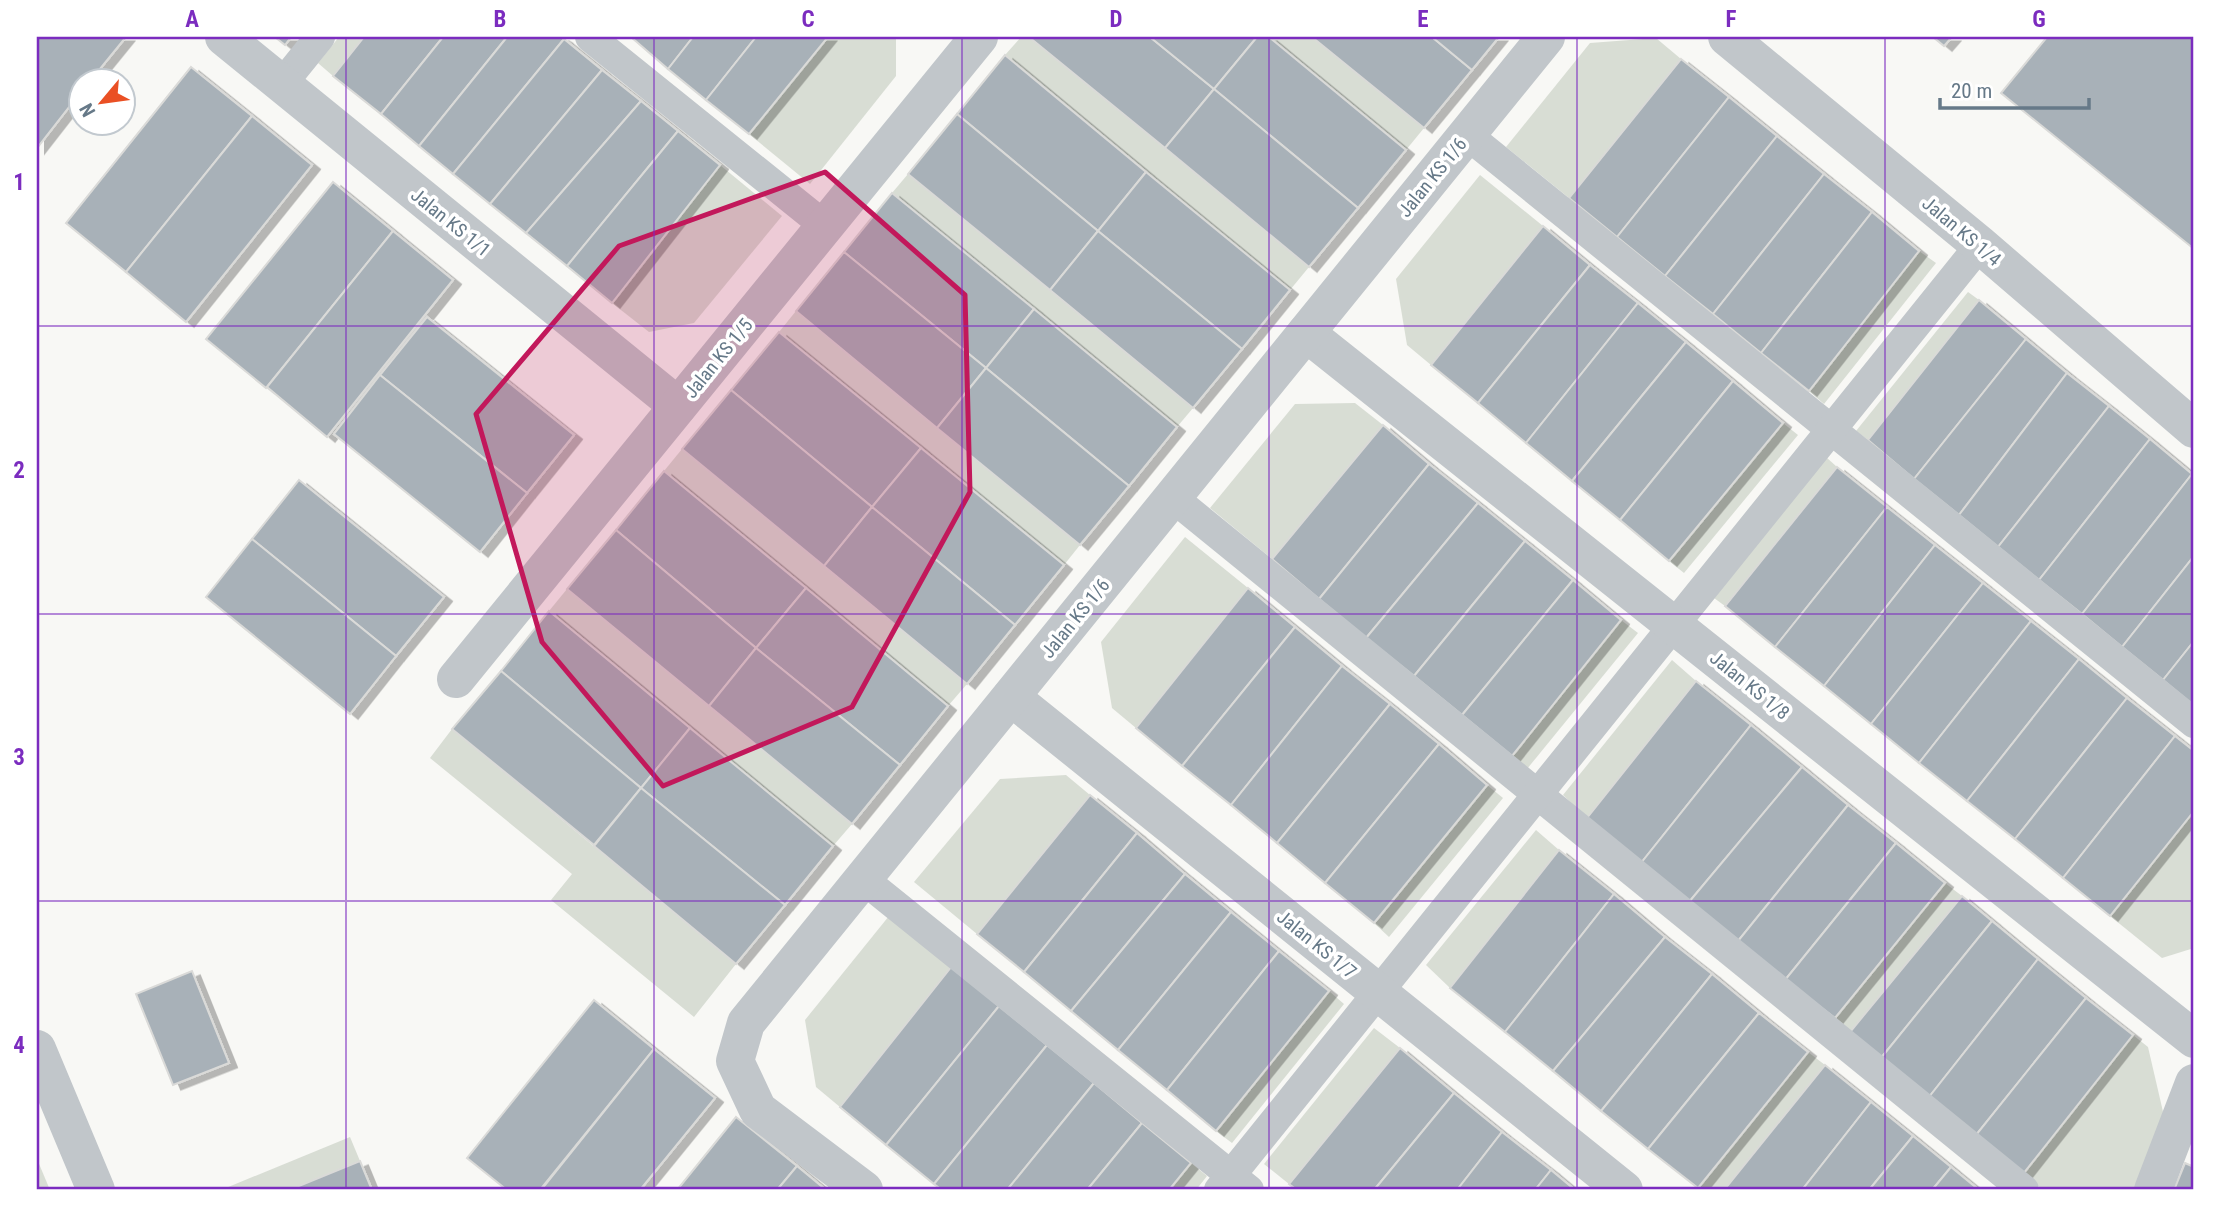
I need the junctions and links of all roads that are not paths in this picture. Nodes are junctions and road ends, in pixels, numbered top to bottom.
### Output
1 (225, 37) edge
2 (320, 37) edge
3 (590, 37) edge
4 (1546, 37) edge
5 (1727, 37) edge
6 (972, 39) edge
7 (282, 84) junction
8 (1466, 134) junction
9 (825, 226) junction
10 (1980, 245) junction
11 (1306, 332) junction
12 (678, 406) junction
13 (1832, 429) junction
14 (2194, 429) edge
15 (1172, 497) junction
16 (1675, 625) junction
17 (456, 679) dead end
18 (1011, 697) junction
19 (2194, 723) edge
20 (1538, 794) junction
21 (863, 879) junction
22 (1378, 993) junction
23 (2194, 1039) edge
24 (37, 1050) edge
25 (2194, 1083) edge
26 (1233, 1185) edge
27 (96, 1190) edge
28 (864, 1190) edge
29 (1624, 1190) edge
30 (2024, 1190) edge
31 (2153, 1190) edge

1 - 7 street, Jalan KS 1/1
2 - 7 lane
3 - 9 lane
4 - 8 street, Jalan KS 1/6
5 - 10 street, Jalan KS 1/4
6 - 9 street, Jalan KS 1/5
7 - 12 street, Jalan KS 1/1
8 - 11 street, Jalan KS 1/6
8 - 13 lane
9 - 12 street, Jalan KS 1/5
10 - 13 lane
10 - 14 street, Jalan KS 1/4
11 - 15 street, Jalan KS 1/6
11 - 16 street, Jalan KS 1/8
12 - 17 street, Jalan KS 1/5
13 - 16 lane
13 - 19 lane
15 - 18 street, Jalan KS 1/6
15 - 20 lane
16 - 20 lane
16 - 23 street, Jalan KS 1/8
18 - 21 street, Jalan KS 1/6
18 - 22 street, Jalan KS 1/7
20 - 22 lane
20 - 30 lane
21 - 26 lane
21 - 28 street, Jalan KS 1/6
22 - 26 lane
22 - 29 street, Jalan KS 1/7
24 - 27 street
25 - 31 street

